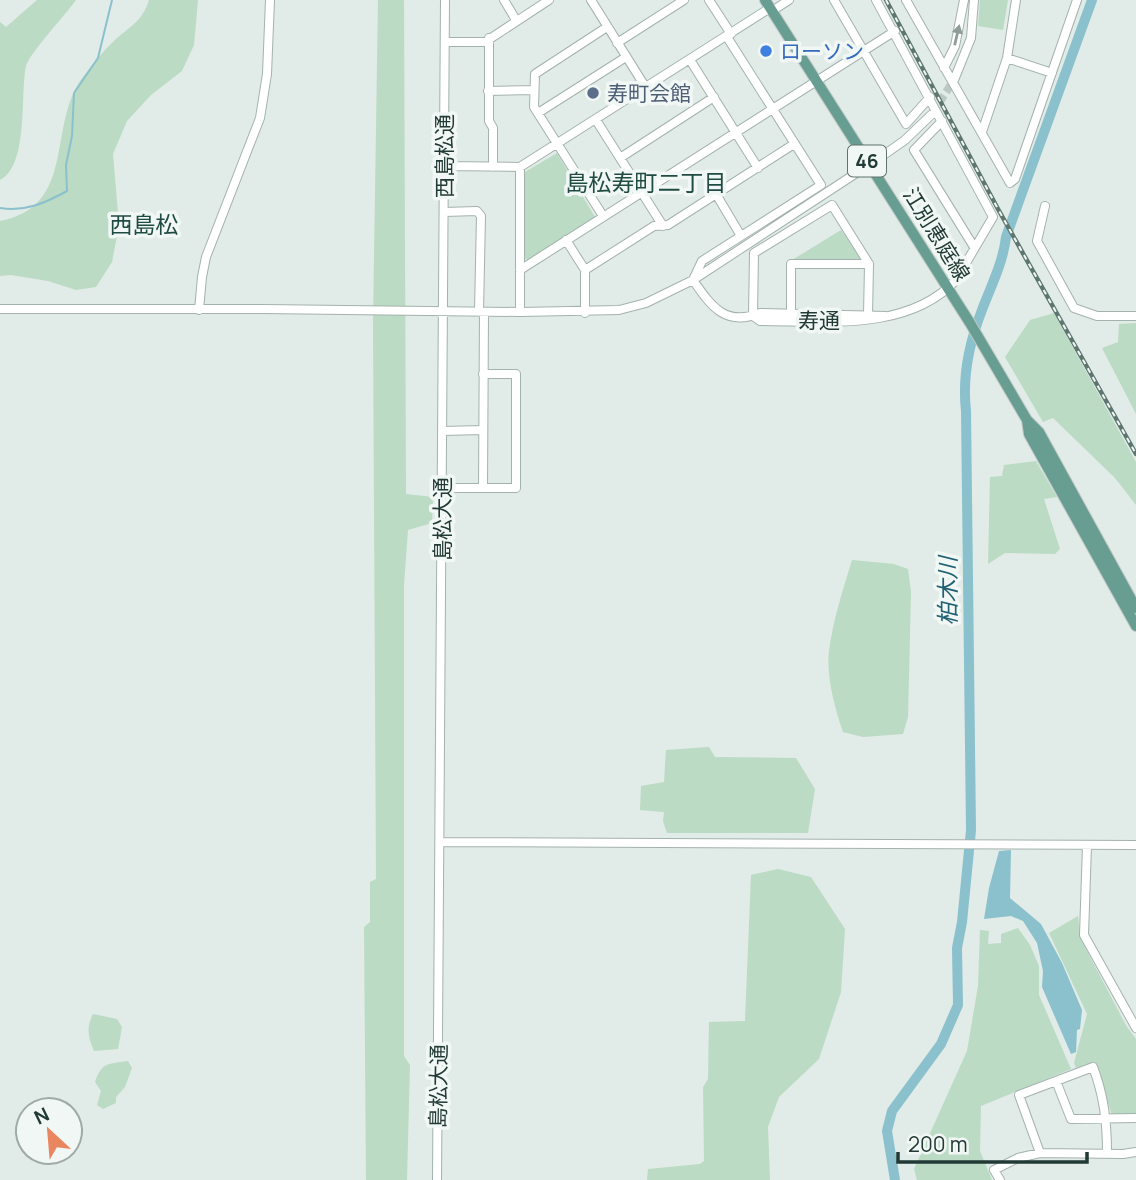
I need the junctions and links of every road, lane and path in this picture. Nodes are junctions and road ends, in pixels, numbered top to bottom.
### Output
1 (270, 0) edge
2 (445, 0) edge
3 (504, 0) edge
4 (549, 0) edge
5 (591, 0) edge
6 (684, 0) edge
7 (709, 0) edge
8 (789, 0) edge
9 (834, 0) edge
10 (876, 0) edge
11 (964, 0) edge
12 (974, 0) edge
13 (1017, 0) edge
14 (1077, 0) edge
15 (908, 1) edge
16 (769, 6) edge
17 (516, 20) junction
18 (607, 27) junction
19 (895, 31) junction
20 (729, 35) junction
21 (489, 38) junction
22 (445, 42) junction
23 (617, 43) junction
24 (864, 51) junction
25 (626, 57) junction
26 (1007, 58) junction
27 (690, 60) junction
28 (944, 68) junction
29 (1052, 73) junction
30 (954, 80) tunnel mouth
31 (817, 82) junction
32 (646, 88) junction
33 (534, 90) junction
34 (488, 91) junction
35 (713, 97) junction
36 (930, 97) junction
37 (772, 110) junction
38 (538, 113) junction
39 (932, 115) tunnel mouth
40 (596, 120) junction
41 (942, 121) junction
42 (736, 132) junction
43 (982, 132) junction
44 (558, 144) junction
45 (794, 144) junction
46 (620, 158) junction
47 (878, 159) dead end
48 (444, 166) junction
49 (493, 167) junction
50 (520, 167) junction
51 (758, 168) junction
52 (859, 172) dead end
53 (641, 192) junction
54 (716, 194) junction
55 (1045, 206) dead end
56 (444, 212) junction
57 (603, 216) junction
58 (663, 226) junction
59 (741, 236) junction
60 (566, 240) junction
61 (974, 247) junction
62 (869, 264) junction
63 (520, 270) junction
64 (585, 270) junction
65 (693, 280) junction
66 (948, 289) junction
67 (0, 309) edge
68 (200, 310) junction
69 (443, 311) junction
70 (482, 312) junction
71 (520, 312) junction
72 (585, 313) junction
73 (753, 316) junction
74 (1136, 316) edge
75 (791, 317) junction
76 (868, 317) junction
77 (483, 374) junction
78 (1027, 421) junction
79 (483, 430) junction
80 (442, 431) junction
81 (442, 488) junction
82 (483, 488) junction
83 (1136, 608) edge
84 (1136, 626) edge
85 (440, 842) junction
86 (1087, 845) junction
87 (1136, 845) edge
88 (1136, 1028) edge
89 (1056, 1081) junction
90 (1136, 1118) edge
91 (1107, 1119) junction
92 (1136, 1152) edge
93 (1040, 1153) junction
94 (1107, 1153) junction
95 (437, 1180) edge
96 (1000, 1180) edge

1 - 68 street
2 - 22 street, 西島松通
3 - 17 street
4 - 17 street
5 - 18 street
6 - 23 street
7 - 20 street
8 - 16 street
9 - 24 street
10 - 19 street
28 -> 11 street
12 - 30 street
13 - 26 street
14 - 29 street
15 - 28 street
16 - 20 street
16 - 31 main road, 江別恵庭線 / 46
17 - 21 street
18 - 23 street
18 - 33 street
19 - 24 street
19 - 36 street
20 - 27 street
20 - 37 street
21 - 22 street
21 - 34 street
22 - 48 street, 西島松通
23 - 25 street
24 - 31 street
24 - 36 street
25 - 32 street
25 - 38 street
26 - 29 street
26 - 43 street
27 - 32 street
27 - 35 street
28 - 43 street
29 - 43 street
31 - 37 street
31 - 66 main road, 江別恵庭線 / 46
32 - 40 street
33 - 34 street
33 - 38 street
34 - 49 street
35 - 42 street
35 - 46 street
36 - 41 street
37 - 42 street
37 - 45 street
38 - 44 street
39 - 47 street
40 - 44 street
40 - 46 street
41 - 61 street
41 - 61 street
42 - 51 street
42 - 53 street
44 - 50 street
44 - 57 street
45 - 51 street
45 - 59 street
46 - 53 street
48 - 49 street
48 - 56 street, 西島松通
49 - 50 street
50 - 63 street
51 - 54 street
52 - 65 street
53 - 57 street
53 - 58 street
54 - 58 street
54 - 59 street
55 - 74 street
56 - 69 street, 西島松通
56 - 70 street
57 - 60 street
58 - 64 street
59 - 65 street
60 - 63 street
60 - 64 street
61 - 66 street
62 - 73 street
62 - 75 street
62 - 76 street
63 - 71 street
64 - 72 street
65 - 72 street
65 - 73 street, 寿通
66 - 76 street, 寿通
66 - 78 main road, 江別恵庭線 / 46
67 - 68 street
68 - 69 street
69 - 70 street
69 - 80 street, 島松大通
70 - 71 street
70 - 77 street
71 - 72 street
73 - 75 street, 寿通
75 - 76 street, 寿通
77 - 79 street
77 - 82 street
78 - 83 main road, 江別恵庭線 / 46
78 - 84 main road, 江別恵庭線 / 46
79 - 80 street
79 - 82 street
80 - 81 street, 島松大通
81 - 82 street
81 - 85 street, 島松大通
85 - 86 street
85 - 95 street, 島松大通
86 - 87 street
86 - 88 street
89 - 91 street
89 - 91 street
89 - 93 street
90 - 91 street
91 - 94 street
92 - 94 street
93 - 94 street
93 - 96 street

